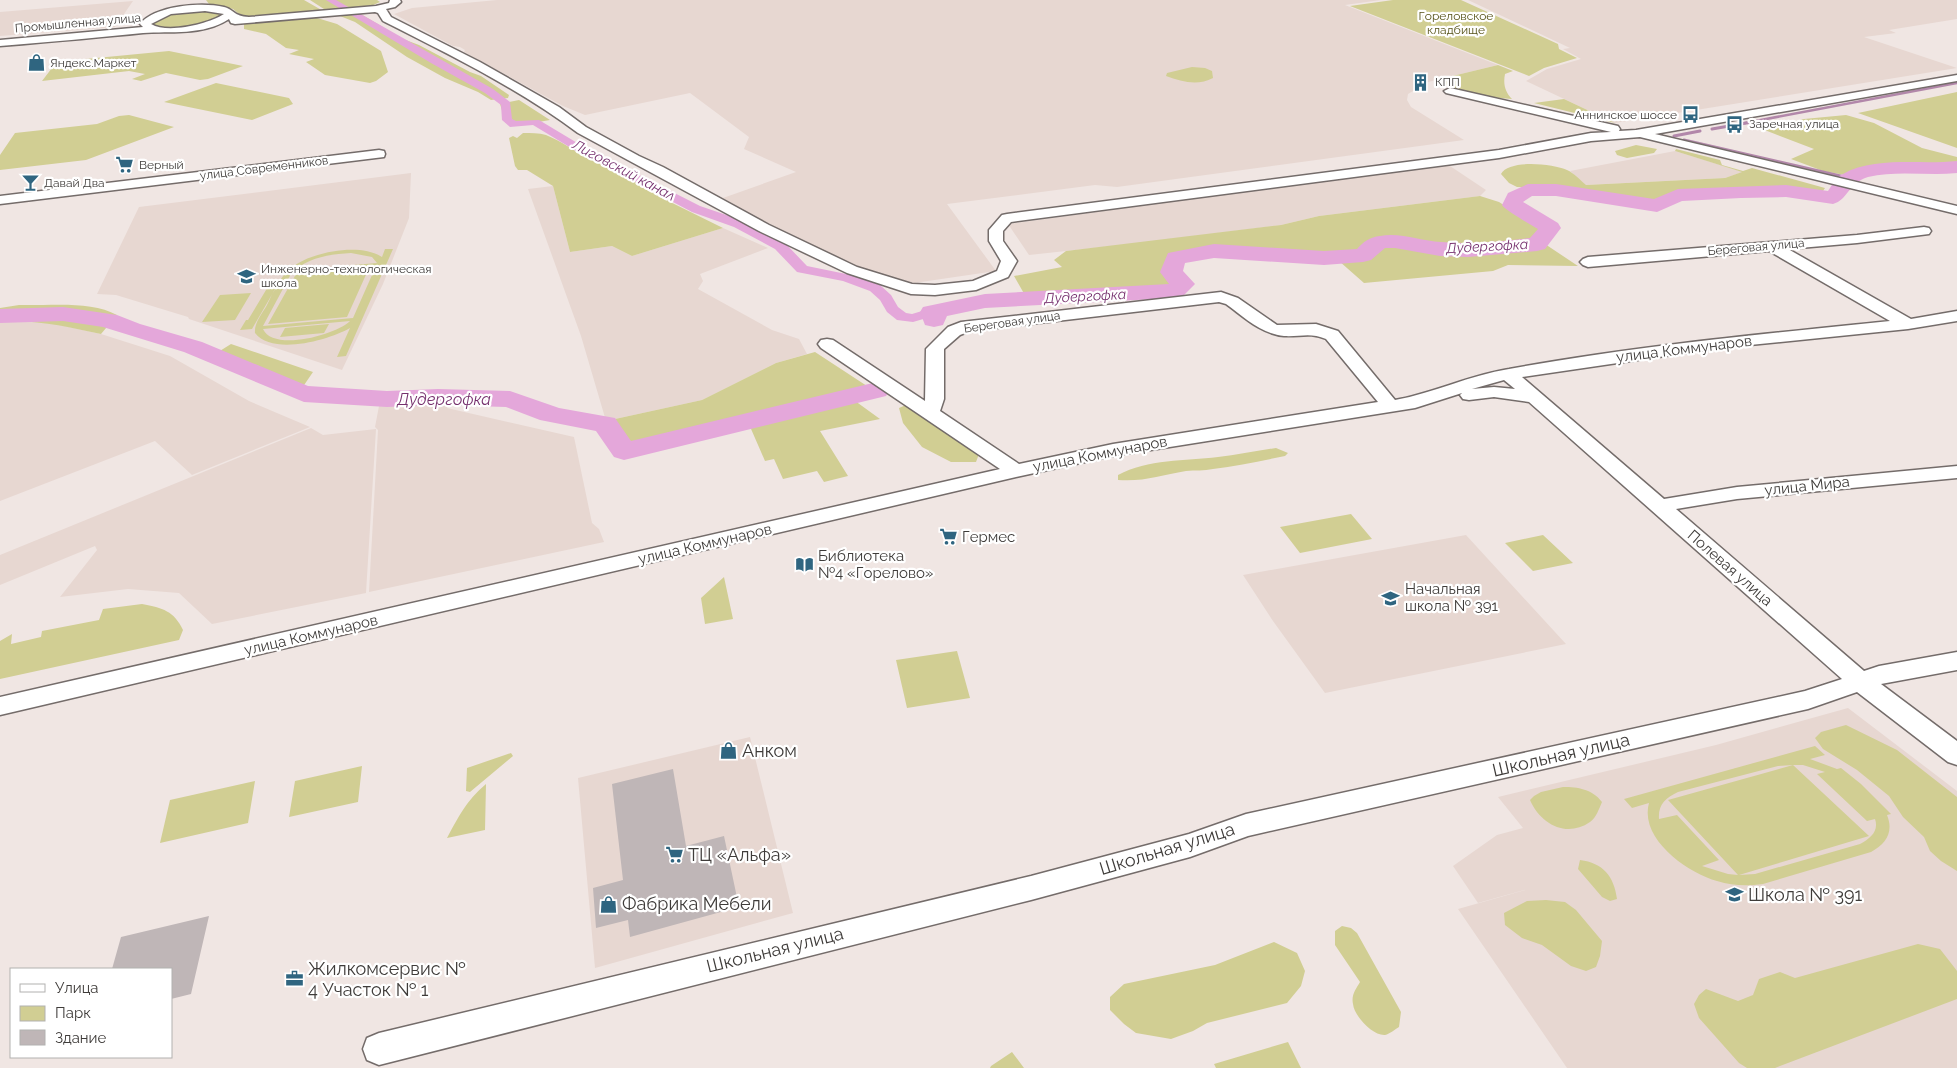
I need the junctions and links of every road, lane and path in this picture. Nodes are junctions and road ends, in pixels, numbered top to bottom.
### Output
1 (395, 0) edge
2 (197, 1) edge
3 (210, 8) junction
4 (376, 9) junction
5 (171, 12) junction
6 (229, 15) junction
7 (250, 20) junction
8 (146, 22) junction
9 (205, 26) junction
10 (158, 29) junction
11 (0, 41) edge
12 (1957, 78) edge
13 (1450, 91) dead end
14 (1636, 134) junction
15 (379, 154) dead end
16 (0, 200) edge
17 (1957, 210) edge
18 (1924, 231) dead end
19 (1771, 246) junction
20 (1588, 262) dead end
21 (1957, 316) edge
22 (1940, 319) junction
23 (1908, 324) junction
24 (1957, 328) edge
25 (827, 344) dead end
26 (1508, 374) junction
27 (1534, 397) junction
28 (1415, 402) junction
29 (1391, 406) junction
30 (930, 412) junction
31 (1016, 471) junction
32 (1957, 472) edge
33 (1658, 506) junction
34 (1957, 661) edge
35 (1860, 681) junction
36 (0, 706) edge
37 (1957, 755) edge
38 (379, 1049) dead end

1 - 4 street
2 - 3 street
2 - 5 street, Промышленная улица
3 - 5 street
3 - 6 street
4 - 7 street
4 - 14 street
5 - 8 street, Промышленная улица
6 - 7 street
6 - 9 street
7 - 9 street, Промышленная улица
8 - 10 street
8 - 11 street, Промышленная улица
9 - 10 street, Промышленная улица
10 - 11 street, Промышленная улица
12 - 14 street
13 - 14 street
14 - 17 street
15 - 16 street, улица Современников
18 - 19 street, Береговая улица
19 - 20 street, Береговая улица
19 - 23 street
21 - 22 street, улица Коммунаров
22 - 23 street, улица Коммунаров
22 - 24 street
23 - 26 street, улица Коммунаров
25 - 30 street
26 - 27 street, Полевая улица
26 - 28 street, улица Коммунаров
27 - 28 street, улица Коммунаров
27 - 33 street, Полевая улица
28 - 29 street, улица Коммунаров
29 - 30 street, Береговая улица
29 - 31 street, улица Коммунаров
30 - 31 street
31 - 36 street, улица Коммунаров
32 - 33 street, улица Мира
33 - 35 street, Полевая улица
34 - 35 street, Школьная улица
35 - 37 street, Полевая улица
35 - 38 street, Школьная улица

